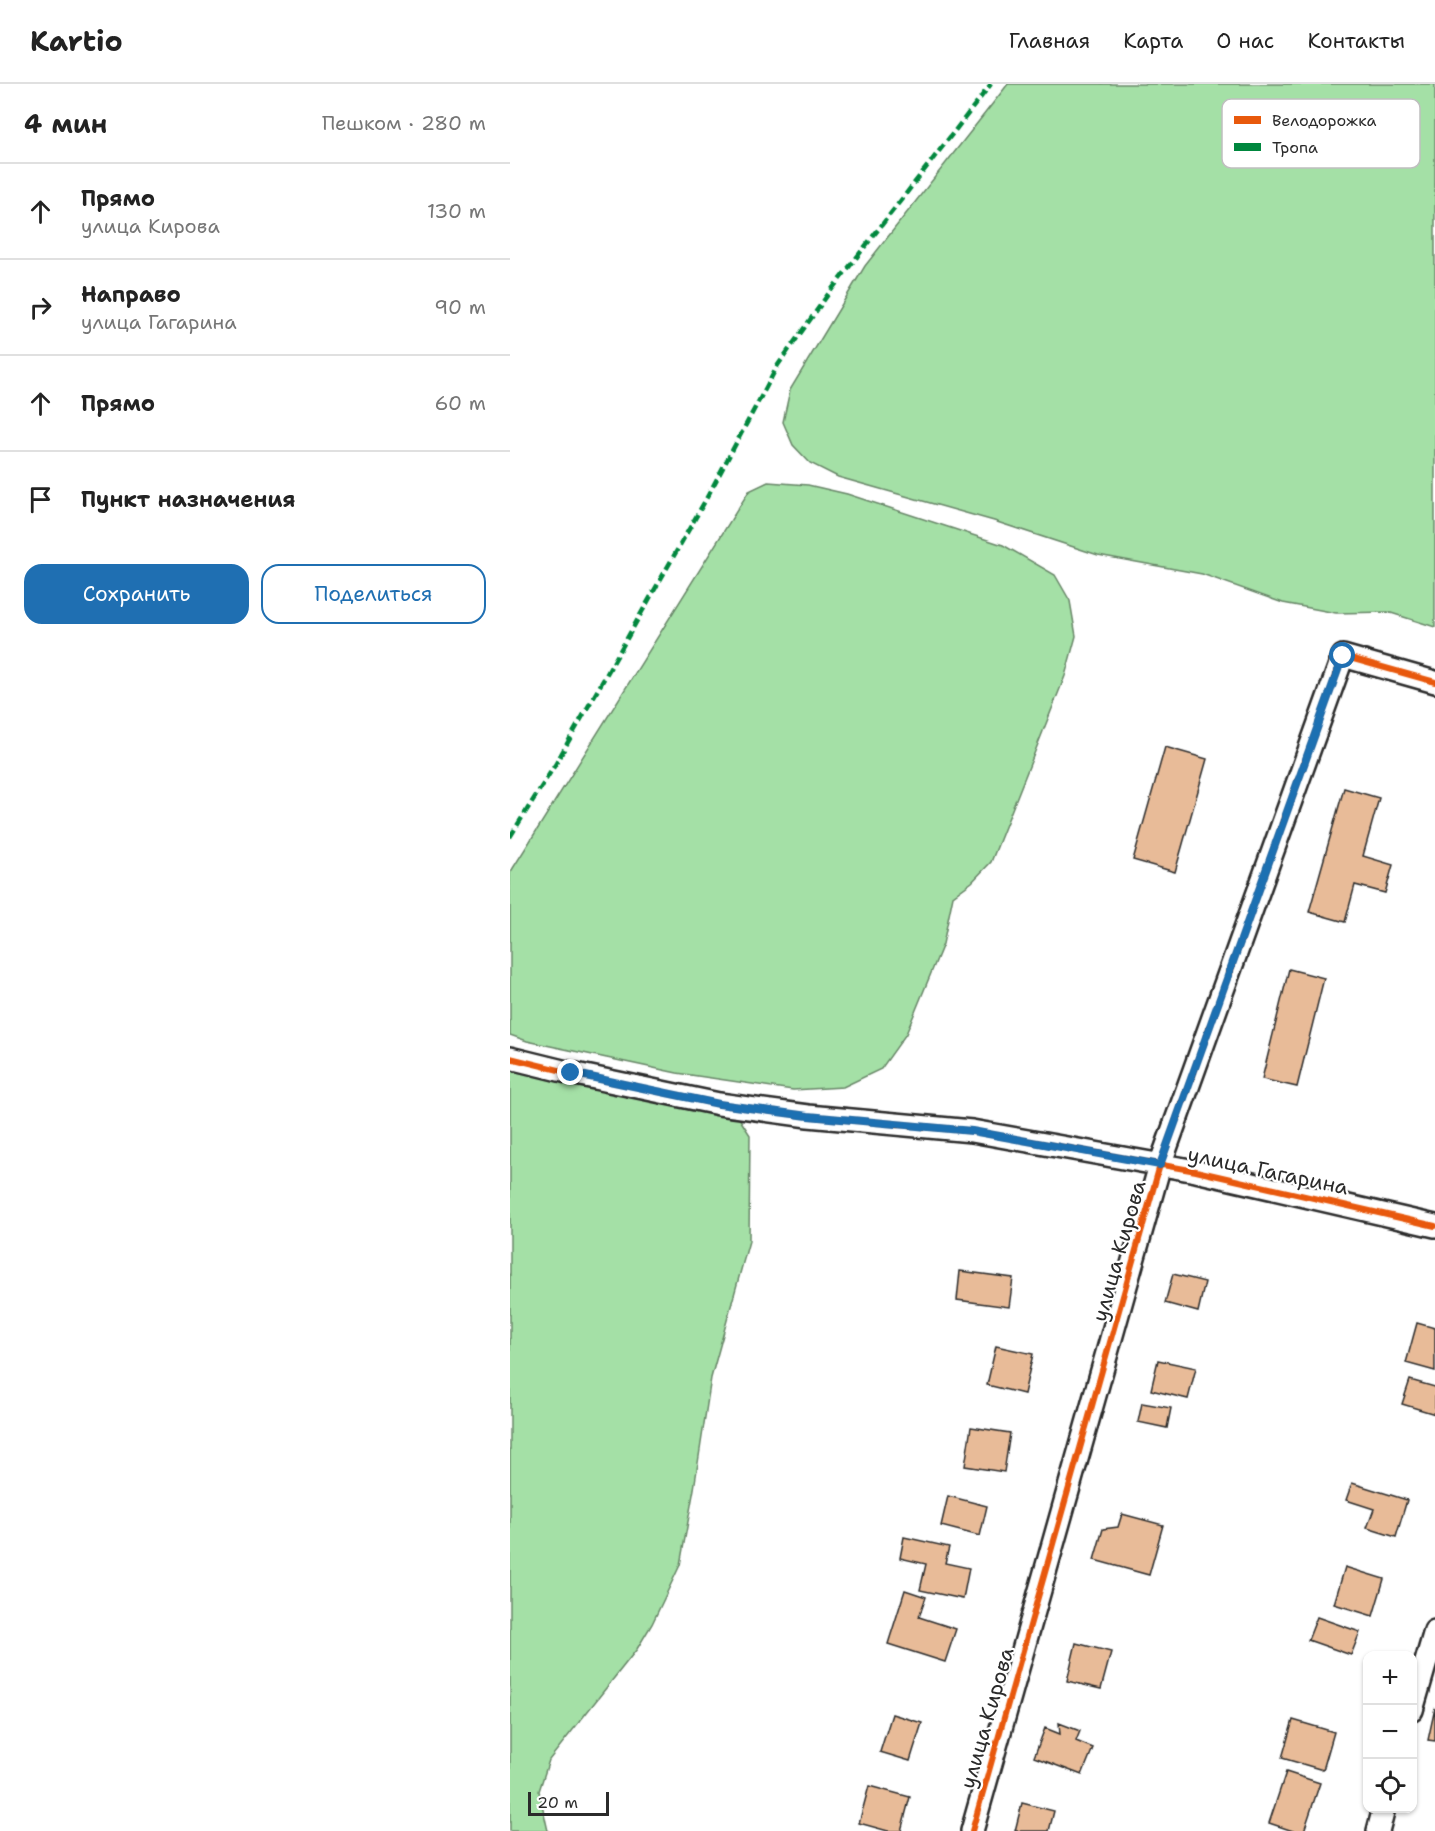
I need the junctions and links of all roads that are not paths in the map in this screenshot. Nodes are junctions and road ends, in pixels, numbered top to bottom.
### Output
1 (1435, 682) edge
2 (510, 1058) edge
3 (1160, 1165) junction
4 (1435, 1226) edge
5 (1435, 1631) edge
6 (1414, 1705) edge
7 (1383, 1813) edge
8 (972, 1831) edge
9 (1378, 1831) edge

1 - 3 street, улица Кирова
2 - 3 street, улица Гагарина
3 - 4 street, улица Гагарина
3 - 8 street, улица Кирова
5 - 6 street
7 - 9 street

